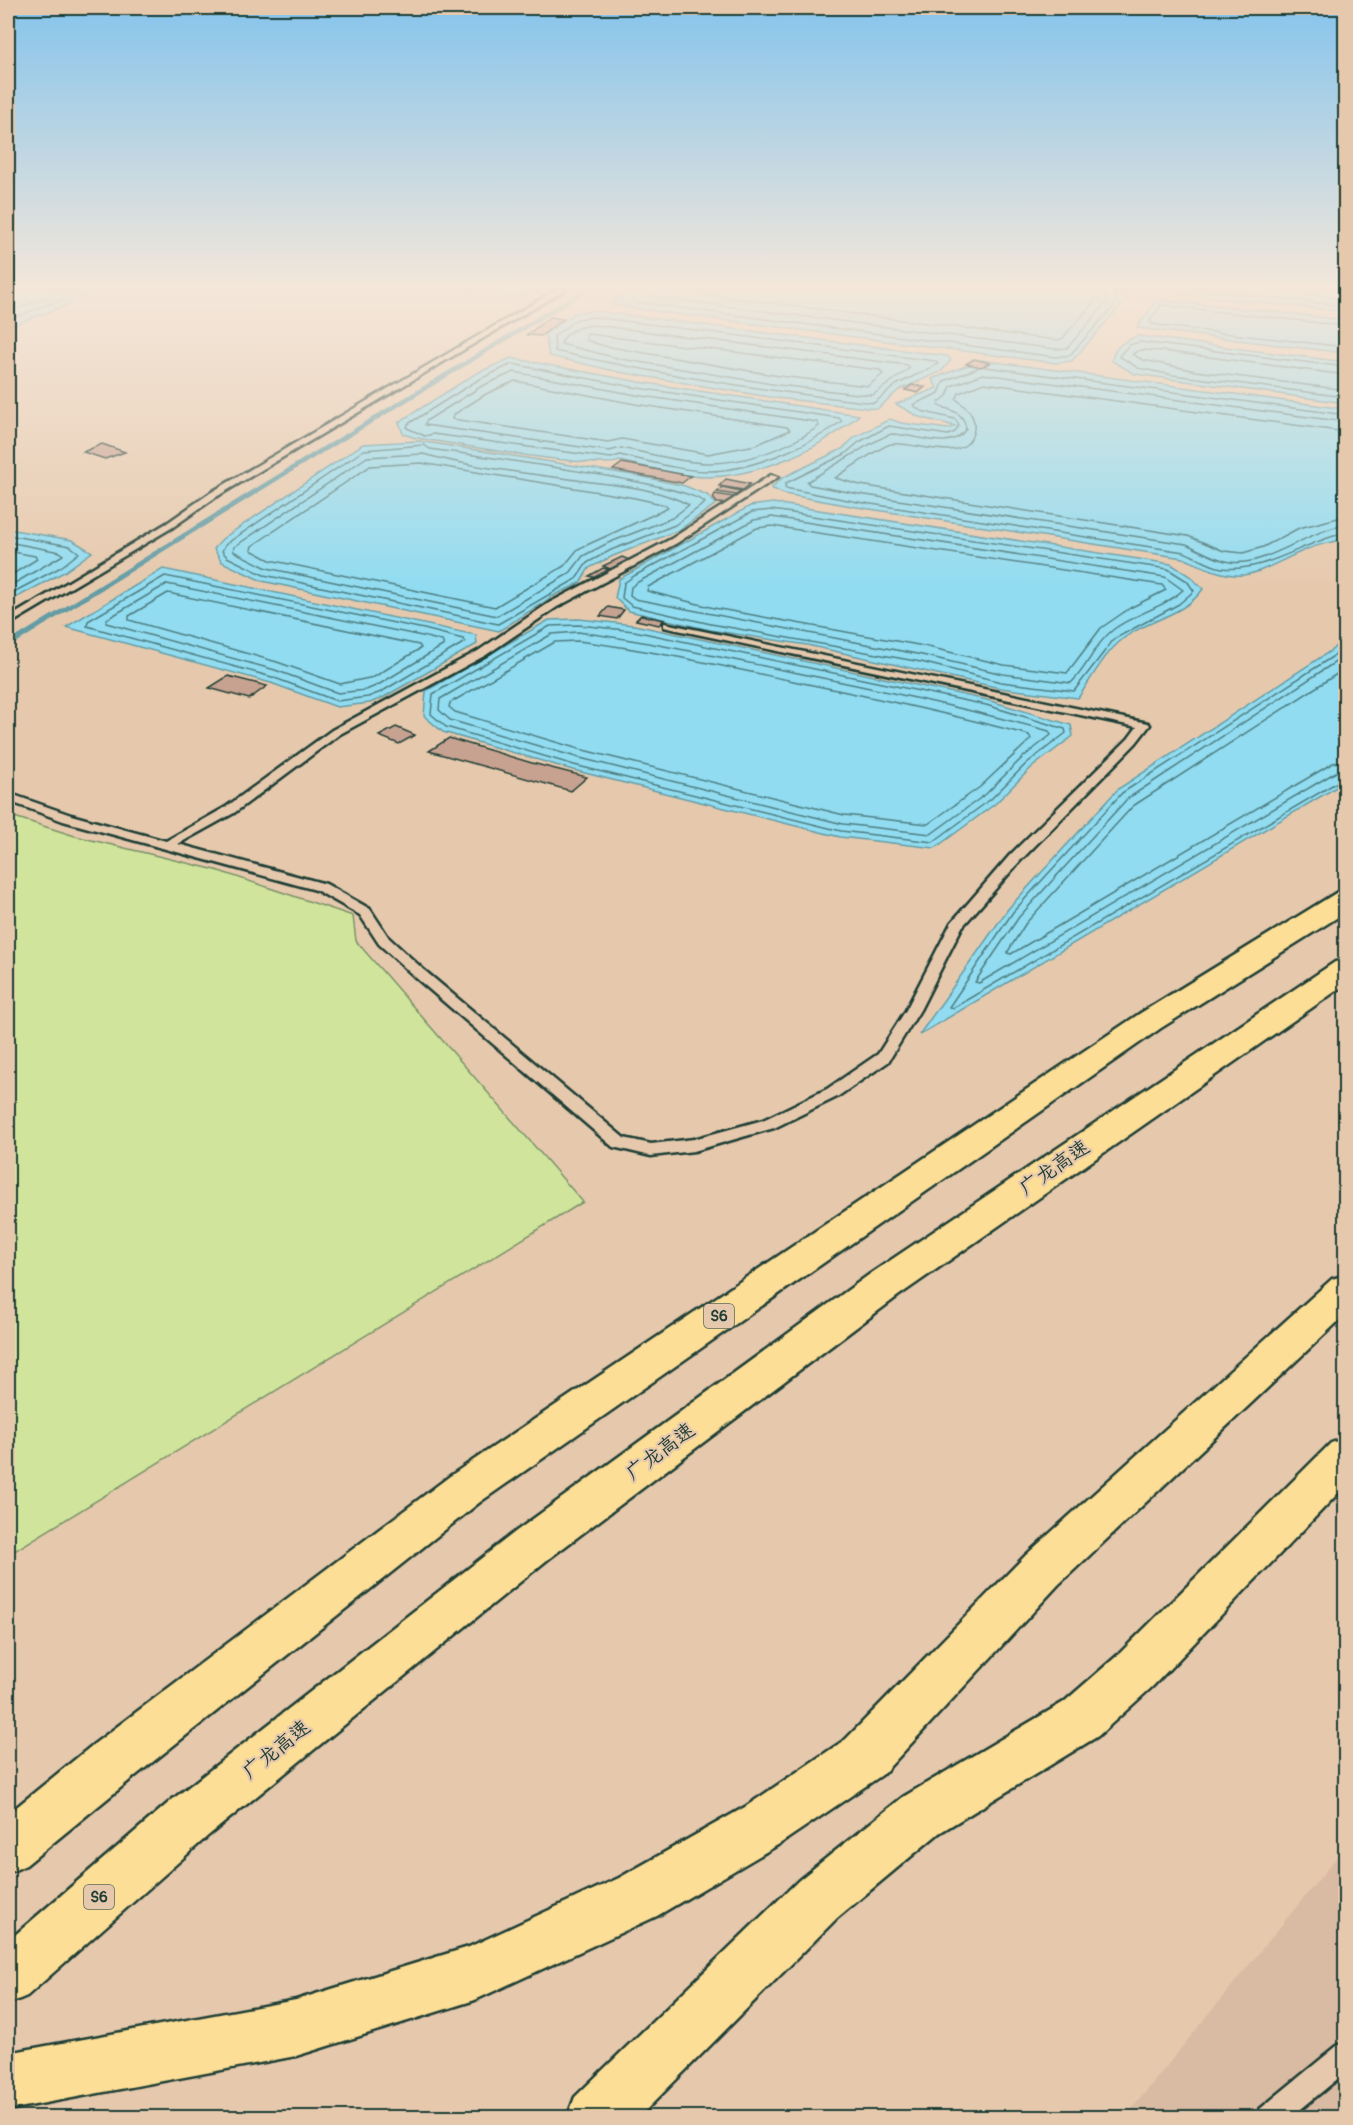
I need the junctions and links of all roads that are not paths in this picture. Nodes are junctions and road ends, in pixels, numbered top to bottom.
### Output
1 (395, 388) edge
2 (774, 477) dead end
3 (8, 622) edge
4 (668, 625) dead end
5 (8, 797) edge
6 (168, 845) junction
7 (1346, 899) edge
8 (1346, 969) edge
9 (1346, 1290) edge
10 (1346, 1456) edge
11 (8, 1847) edge
12 (8, 1977) edge
13 (1346, 2055) edge
14 (8, 2082) edge
15 (596, 2118) edge
16 (1269, 2118) edge

1 - 3 lane
2 - 6 lane
4 - 6 lane
5 - 6 lane
7 - 11 highway, S6
8 - 12 highway, 广龙高速 / S6
9 - 14 highway
10 - 15 highway
13 - 16 lane

